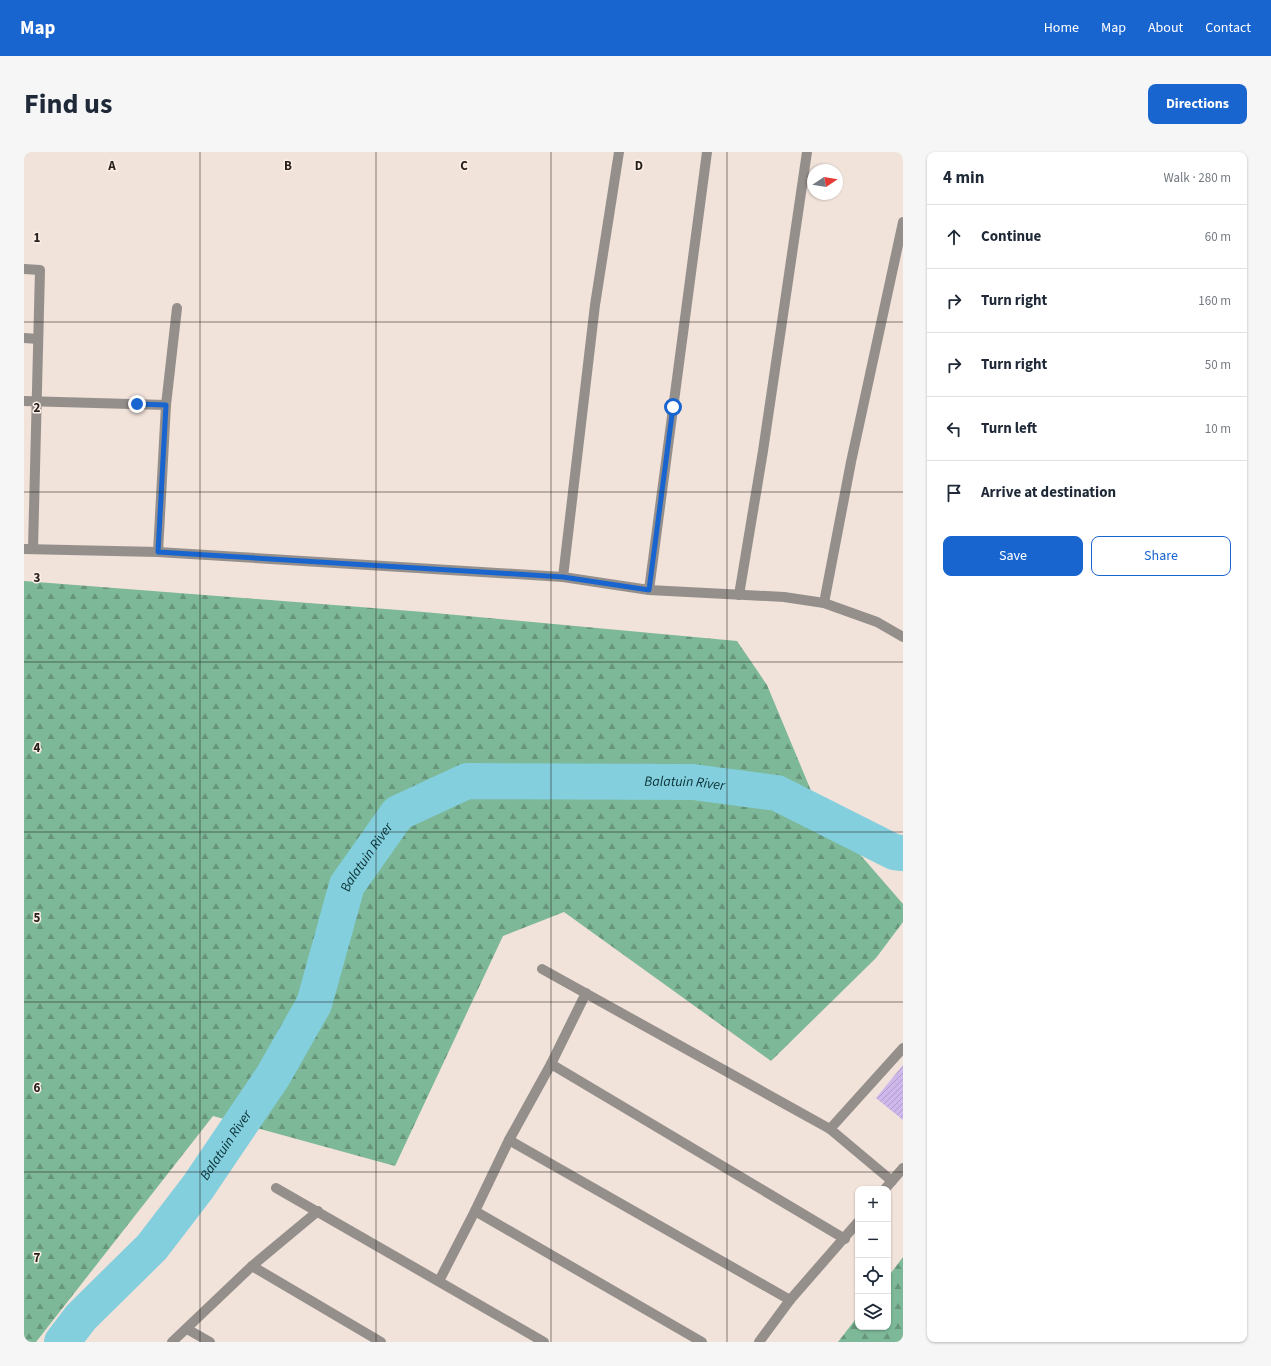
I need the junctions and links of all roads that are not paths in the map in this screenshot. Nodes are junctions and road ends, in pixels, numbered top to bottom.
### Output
1 (619, 152) edge
2 (707, 152) edge
3 (807, 152) edge
4 (903, 222) edge
5 (24, 269) edge
6 (177, 308) dead end
7 (24, 338) edge
8 (38, 339) junction
9 (24, 401) edge
10 (37, 402) junction
11 (166, 405) junction
12 (28, 549) edge
13 (158, 552) junction
14 (563, 577) junction
15 (649, 590) junction
16 (739, 595) junction
17 (824, 603) junction
18 (903, 637) edge
19 (542, 969) dead end
20 (586, 993) junction
21 (903, 1048) edge
22 (552, 1064) junction
23 (830, 1129) junction
24 (509, 1140) junction
25 (903, 1168) edge
26 (892, 1181) junction
27 (888, 1186) edge
28 (276, 1188) dead end
29 (318, 1211) junction
30 (475, 1211) junction
31 (855, 1226) edge
32 (845, 1239) junction
33 (252, 1266) junction
34 (439, 1281) junction
35 (790, 1300) junction
36 (187, 1329) junction
37 (172, 1342) edge
38 (210, 1342) edge
39 (382, 1342) edge
40 (544, 1342) edge
41 (702, 1342) edge
42 (759, 1342) edge

1 - 14 street
2 - 15 street
3 - 16 street
4 - 17 street
5 - 8 street
6 - 11 street
7 - 8 street
8 - 10 street
9 - 10 street
10 - 11 street
10 - 12 street
11 - 13 street
12 - 13 street
13 - 14 street
14 - 15 street
15 - 16 street
16 - 17 street
17 - 18 street
19 - 20 street
20 - 22 street
20 - 23 street
21 - 23 street
22 - 24 street
22 - 32 street
23 - 26 street
24 - 30 street
24 - 35 street
25 - 26 street
26 - 27 street
28 - 29 street
29 - 33 street
29 - 34 street
30 - 34 street
30 - 41 street
31 - 32 street
32 - 35 street
33 - 36 street
33 - 39 street
34 - 40 street
35 - 42 street
36 - 37 street
36 - 38 street

